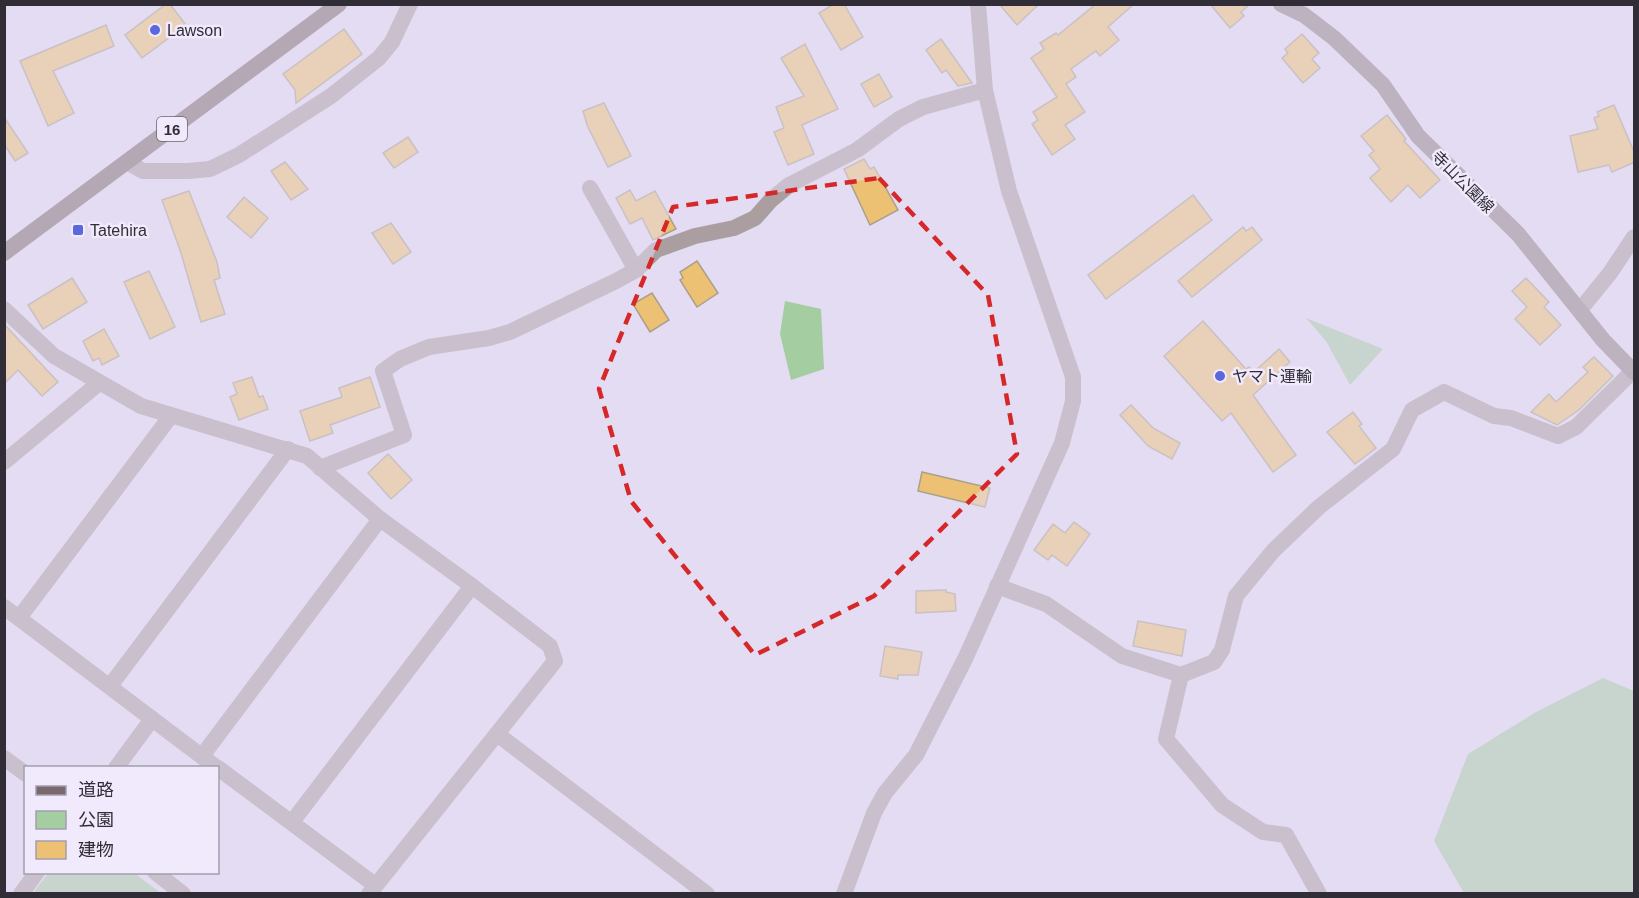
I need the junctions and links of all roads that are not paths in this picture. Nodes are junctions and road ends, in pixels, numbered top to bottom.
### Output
1 (339, 4) edge
2 (410, 4) edge
3 (978, 4) edge
4 (1281, 4) edge
5 (986, 90) junction
6 (127, 162) junction
7 (590, 188) dead end
8 (1635, 237) edge
9 (4, 253) edge
10 (636, 270) junction
11 (4, 309) edge
12 (1580, 310) junction
13 (1634, 372) edge
14 (99, 383) junction
15 (170, 417) junction
16 (288, 449) junction
17 (4, 462) edge
18 (321, 468) junction
19 (380, 519) junction
20 (472, 586) junction
21 (997, 586) junction
22 (4, 607) edge
23 (19, 618) junction
24 (1181, 675) junction
25 (110, 686) junction
26 (152, 719) junction
27 (497, 734) junction
28 (201, 756) junction
29 (4, 758) edge
30 (117, 766) edge
31 (214, 766) edge
32 (219, 769) edge
33 (24, 773) edge
34 (292, 822) junction
35 (36, 874) edge
36 (156, 874) edge
37 (372, 890) edge
38 (21, 894) edge
39 (183, 894) edge
40 (707, 894) edge
41 (844, 894) edge
42 (1319, 894) edge

1 - 6 main road, 16
2 - 6 street
3 - 5 street
4 - 12 main road, 寺山公園線
5 - 10 street
5 - 21 street
6 - 9 main road, 16
7 - 10 street
8 - 12 street
10 - 18 street
11 - 14 street
12 - 13 main road, 寺山公園線
13 - 24 street
14 - 15 street
14 - 17 street
15 - 16 street
15 - 23 street
16 - 18 street
16 - 25 street
18 - 19 street
19 - 20 street
19 - 28 street
20 - 27 street
20 - 34 street
21 - 24 street
21 - 41 street
22 - 23 street
23 - 25 street
24 - 42 street
25 - 26 street
26 - 28 street
26 - 30 street
27 - 37 street
27 - 40 street
28 - 31 street
29 - 33 street
32 - 34 street
34 - 37 street
35 - 38 street
36 - 39 street

